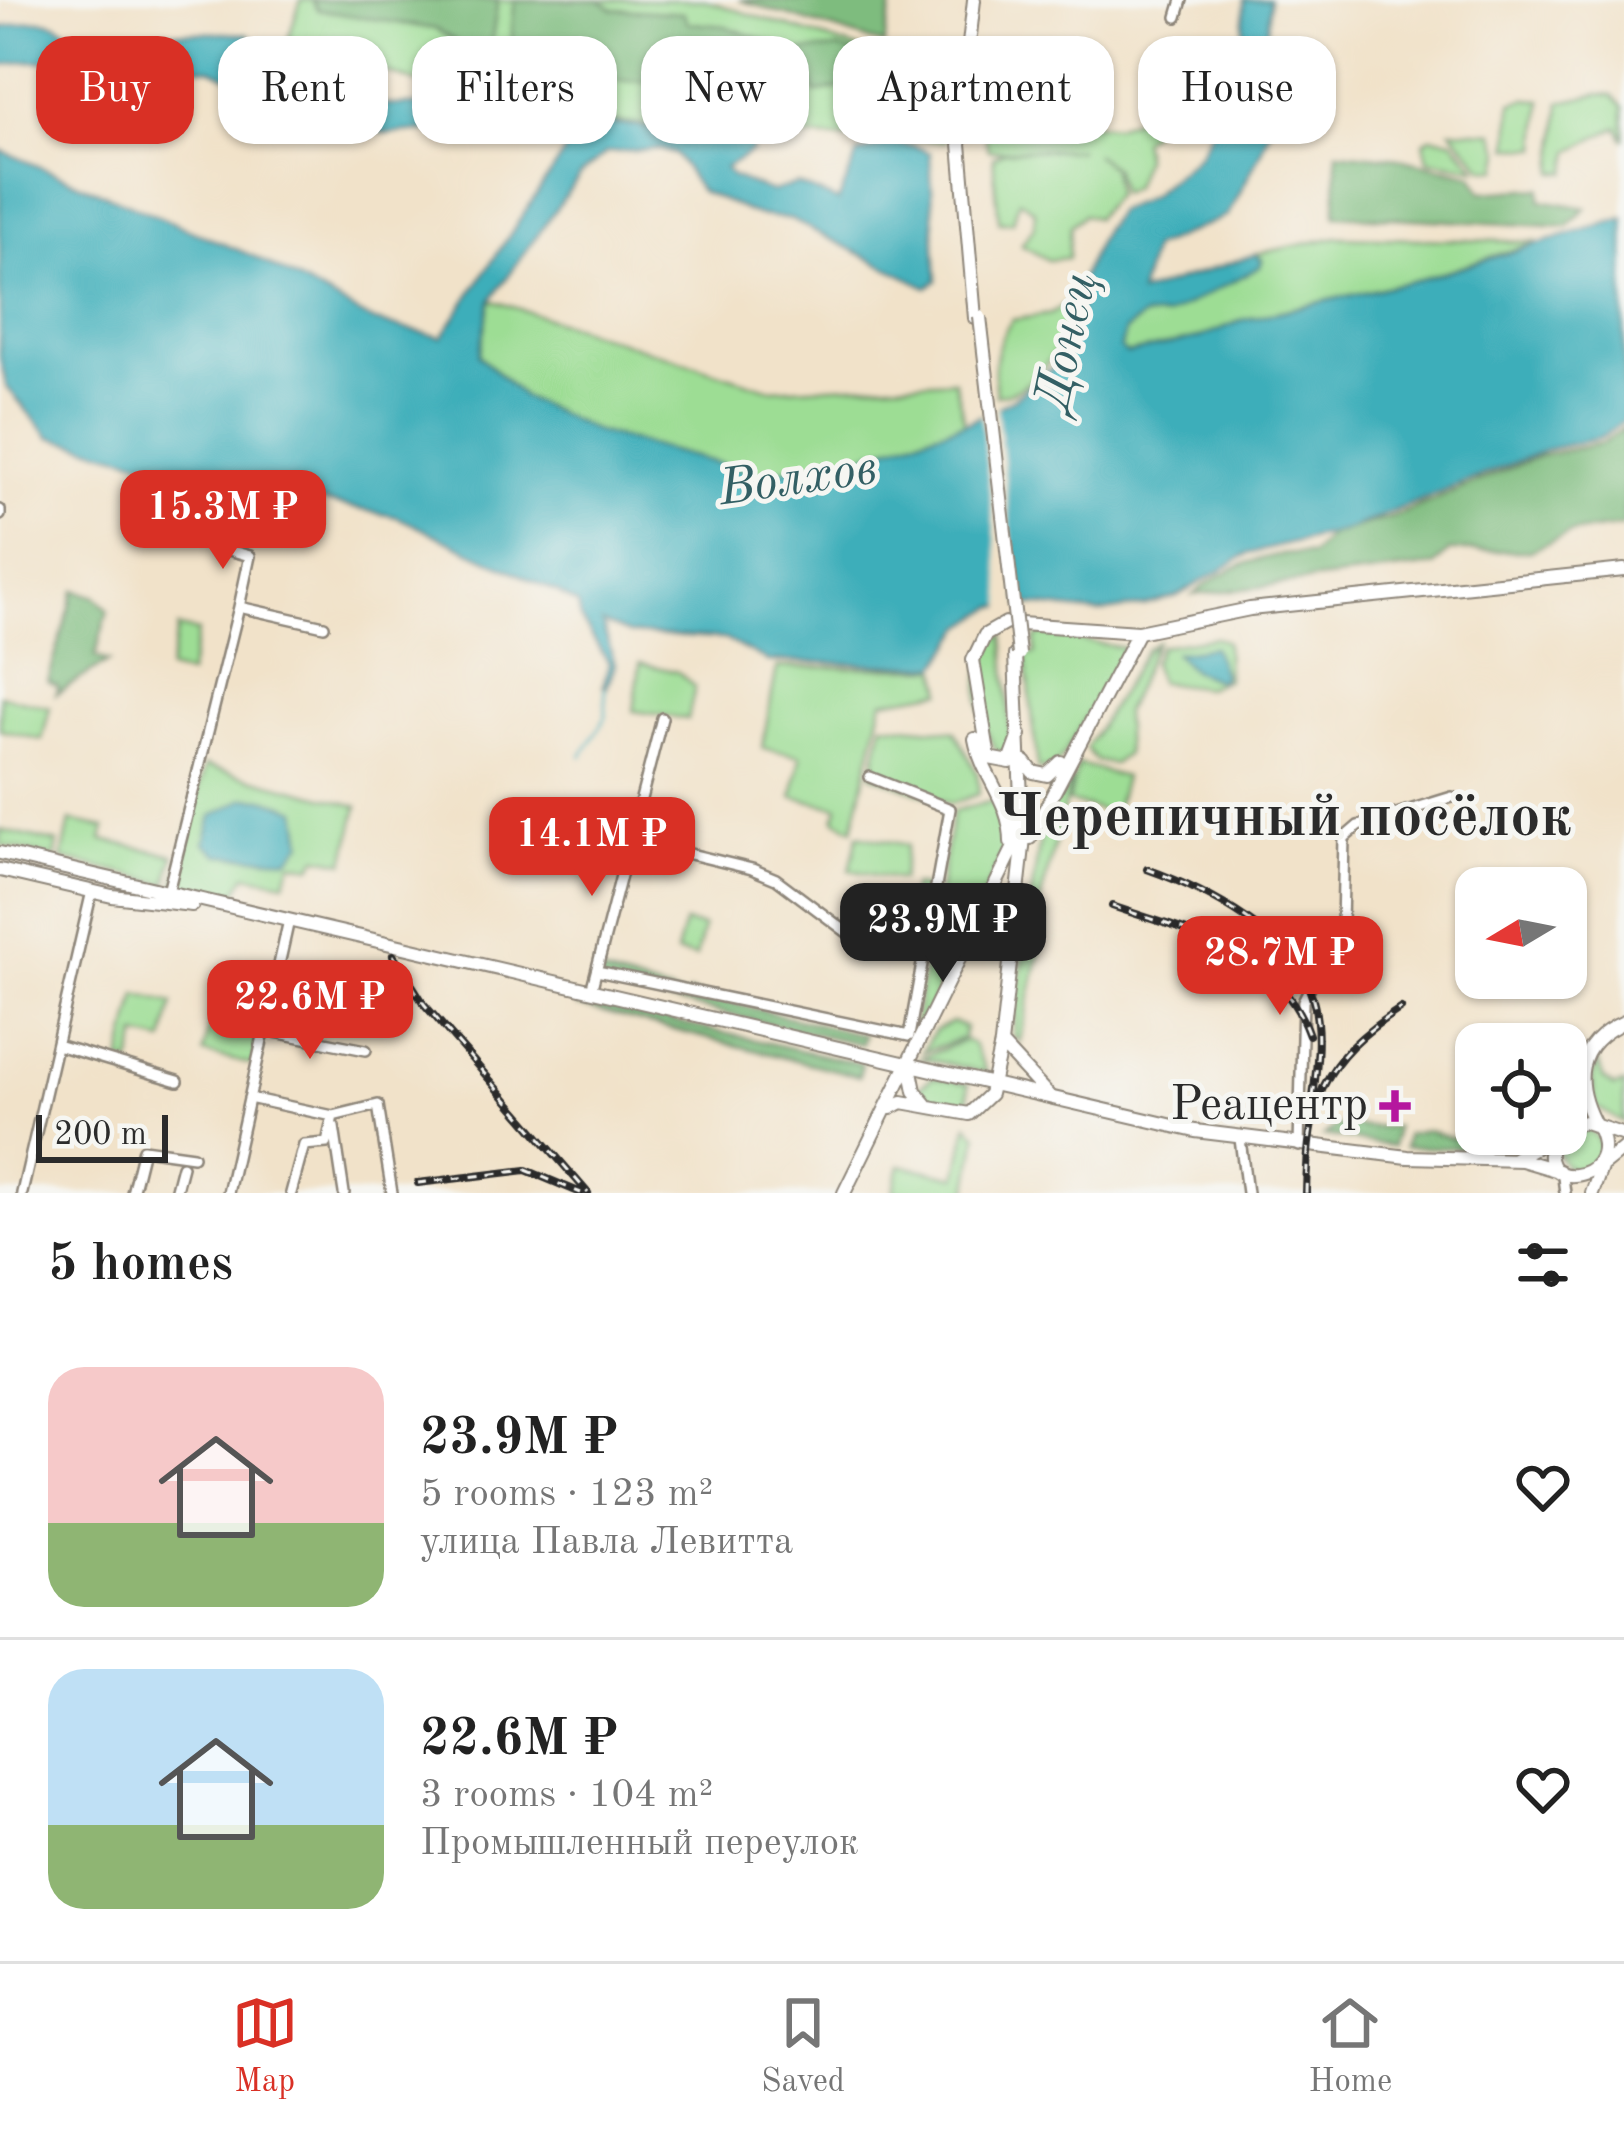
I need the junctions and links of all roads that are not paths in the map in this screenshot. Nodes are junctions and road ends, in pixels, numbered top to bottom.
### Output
1 (977, 0) edge
2 (1182, 0) edge
3 (1177, 17) dead end
4 (197, 542) dead end
5 (1624, 570) edge
6 (239, 607) junction
7 (324, 626) dead end
8 (1138, 632) junction
9 (1017, 654) junction
10 (662, 718) dead end
11 (1020, 734) junction
12 (1021, 757) junction
13 (870, 777) dead end
14 (1452, 797) dead end
15 (550, 808) dead end
16 (632, 839) junction
17 (0, 853) edge
18 (1018, 856) junction
19 (0, 870) edge
20 (96, 875) junction
21 (92, 891) junction
22 (168, 892) junction
23 (991, 897) junction
24 (1020, 904) junction
25 (229, 908) junction
26 (289, 920) junction
27 (925, 956) junction
28 (959, 966) junction
29 (597, 971) junction
30 (591, 991) junction
31 (1624, 1022) edge
32 (264, 1030) junction
33 (1001, 1044) junction
34 (57, 1045) junction
35 (367, 1050) dead end
36 (1587, 1065) edge
37 (910, 1066) junction
38 (178, 1081) dead end
39 (997, 1089) junction
40 (249, 1098) junction
41 (1051, 1098) junction
42 (1587, 1103) edge
43 (932, 1108) junction
44 (886, 1114) junction
45 (333, 1116) junction
46 (1587, 1123) edge
47 (1598, 1129) junction
48 (1624, 1136) edge
49 (1240, 1139) junction
50 (1299, 1146) junction
51 (1624, 1148) edge
52 (1520, 1155) edge
53 (1552, 1155) edge
54 (193, 1156) dead end
55 (1513, 1159) junction
56 (182, 1166) dead end
57 (1603, 1166) junction
58 (1561, 1174) junction
59 (22, 1193) edge
60 (133, 1193) edge
61 (175, 1193) edge
62 (228, 1193) edge
63 (291, 1193) edge
64 (344, 1193) edge
65 (392, 1193) edge
66 (844, 1193) edge
67 (1246, 1193) edge
68 (1569, 1193) edge
69 (1592, 1193) edge

1 - 9 main road, bridge
2 - 3 street
4 - 6 street
5 - 8 main road
6 - 7 street
6 - 22 street
8 - 12 main road
8 - 12 main road
8 - 18 main road
8 - 18 main road
9 - 11 main road
9 - 12 main road
10 - 16 street
11 - 12 main road
11 - 18 main road
12 - 18 main road
13 - 27 street
14 - 50 street
15 - 16 street
16 - 27 street
16 - 29 street
17 - 20 main road
18 - 23 main road
18 - 24 main road
19 - 21 main road
20 - 21 main road
20 - 22 main road
21 - 25 main road
21 - 34 street
22 - 25 main road
23 - 24 main road
23 - 28 main road
24 - 33 main road
25 - 26 main road
26 - 30 main road
26 - 32 street
27 - 28 street
27 - 29 street
28 - 37 main road
29 - 30 street
30 - 37 main road
31 - 36 main road
32 - 35 street
32 - 40 street
33 - 39 main road
33 - 41 main road
34 - 38 street
34 - 59 street
37 - 39 main road
37 - 43 main road
37 - 44 main road
39 - 41 main road
39 - 43 main road
40 - 45 street
40 - 62 street
41 - 49 main road
42 - 47 main road
43 - 44 main road
44 - 66 main road
45 - 63 street
45 - 64 street
45 - 65 street
46 - 47 main road
47 - 48 main road
47 - 57 main road
49 - 50 main road
49 - 67 street
50 - 55 main road
51 - 57 main road
52 - 55 main road
53 - 58 main road
54 - 60 street
55 - 58 main road
56 - 61 street
57 - 58 main road
57 - 69 main road
58 - 68 main road

